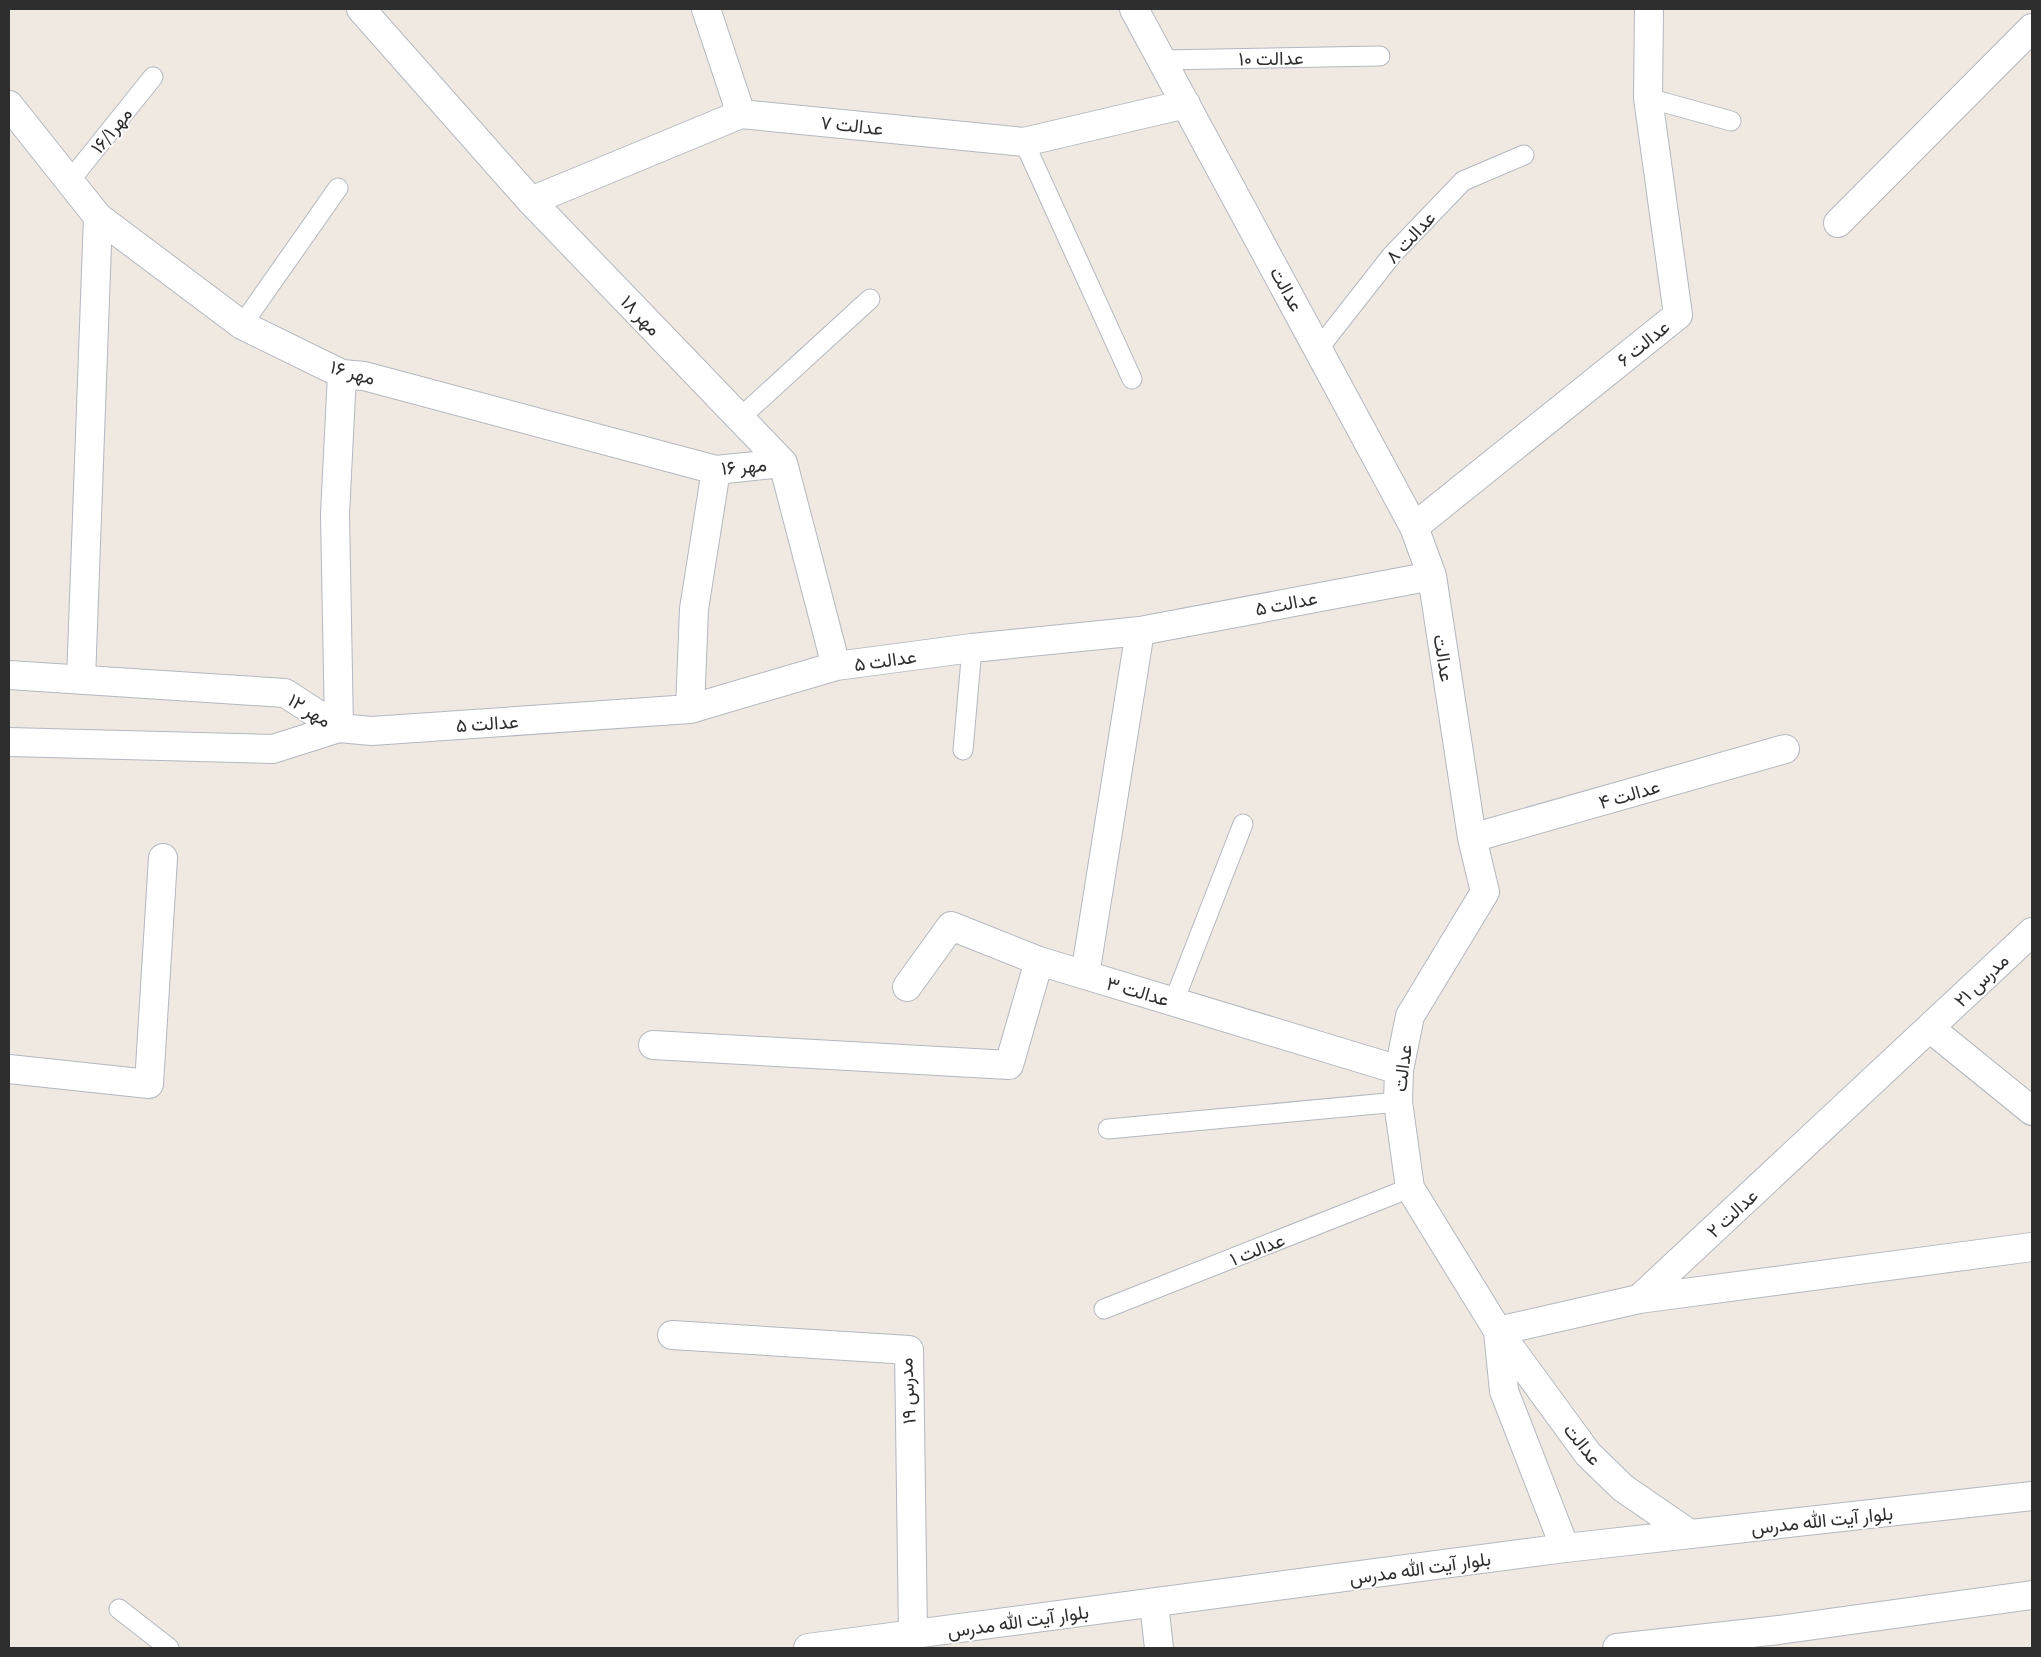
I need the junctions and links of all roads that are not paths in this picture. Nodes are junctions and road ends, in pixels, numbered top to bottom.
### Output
1 (361, 9) edge
2 (706, 9) edge
3 (1648, 9) edge
4 (1146, 16) edge
5 (2032, 28) edge
6 (1380, 56) dead end
7 (1162, 60) junction
8 (153, 77) dead end
9 (1648, 98) junction
10 (1186, 104) junction
11 (9, 105) edge
12 (741, 114) junction
13 (1731, 121) dead end
14 (1024, 142) junction
15 (1524, 155) dead end
16 (68, 182) junction
17 (338, 188) dead end
18 (531, 201) junction
19 (98, 217) junction
20 (1838, 223) dead end
21 (870, 300) dead end
22 (242, 325) junction
23 (1319, 348) junction
24 (342, 374) junction
25 (1132, 379) dead end
26 (741, 417) junction
27 (783, 463) junction
28 (716, 470) junction
29 (1414, 527) junction
30 (1432, 576) junction
31 (1140, 631) junction
32 (972, 648) junction
33 (836, 666) junction
34 (9, 675) edge
35 (81, 680) junction
36 (690, 709) junction
37 (339, 728) junction
38 (9, 742) edge
39 (1785, 749) dead end
40 (963, 750) dead end
41 (1243, 824) dead end
42 (1472, 838) junction
43 (163, 858) dead end
44 (2032, 932) edge
45 (1039, 962) junction
46 (1085, 975) junction
47 (907, 987) dead end
48 (1174, 1002) junction
49 (1931, 1029) junction
50 (652, 1045) dead end
51 (9, 1069) edge
52 (1399, 1070) junction
53 (1398, 1102) junction
54 (2032, 1111) edge
55 (1108, 1129) dead end
56 (1410, 1188) junction
57 (2032, 1246) edge
58 (1639, 1299) junction
59 (1104, 1309) dead end
60 (1498, 1331) junction
61 (672, 1335) dead end
62 (2032, 1496) edge
63 (1690, 1534) junction
64 (1564, 1548) junction
65 (2032, 1595) edge
66 (1154, 1603) junction
67 (120, 1609) dead end
68 (913, 1635) junction
69 (1787, 1639) edge
70 (169, 1648) edge
71 (808, 1648) edge
72 (1159, 1648) edge
73 (1617, 1648) edge

1 - 18 street, مهر ۱۸
2 - 12 street
3 - 9 street, عدالت ۶
4 - 7 street, عدالت
5 - 20 street
6 - 7 lane, عدالت ۱۰
7 - 10 street, عدالت
8 - 16 lane, مهر۱۶/۱
9 - 13 lane
9 - 29 street, عدالت ۶
10 - 14 street, عدالت ۷
10 - 23 street, عدالت
11 - 16 street, مهر ۱۶
12 - 14 street, عدالت ۷
12 - 18 street, عدالت ۷
14 - 25 lane
15 - 23 lane, عدالت ۸
16 - 19 street, مهر ۱۶
17 - 22 lane
18 - 26 street, مهر ۱۸
19 - 22 street, مهر ۱۶
19 - 35 street
21 - 26 lane
22 - 24 street, مهر ۱۶
23 - 29 street, عدالت
24 - 28 street, مهر ۱۶
24 - 37 street
26 - 27 street, مهر ۱۸
27 - 28 street, مهر ۱۶
27 - 33 street, مهر ۱۸
28 - 36 street
29 - 30 street, عدالت
30 - 31 street, عدالت ۵
30 - 42 street, عدالت
31 - 32 street, عدالت ۵
31 - 46 street
32 - 33 street, عدالت ۵
32 - 40 lane
33 - 36 street, عدالت ۵
34 - 35 street, مهر ۱۲
35 - 37 street, مهر ۱۲
36 - 37 street, عدالت ۵
37 - 38 street, مهر ۱۲
39 - 42 street, عدالت ۴
41 - 48 lane
42 - 52 street, عدالت
43 - 51 street
44 - 49 street, مدرس ۲۱
45 - 46 street, عدالت ۳
45 - 47 street, عدالت ۳
45 - 50 street
46 - 48 street, عدالت ۳
48 - 52 street, عدالت ۳
49 - 54 street
49 - 58 street, عدالت ۲
52 - 53 street, عدالت
53 - 55 lane
53 - 56 street, عدالت
56 - 59 lane, عدالت ۱
56 - 60 street, عدالت
57 - 58 street
58 - 60 street, عدالت ۲
60 - 63 street, عدالت
60 - 64 street, عدالت
61 - 68 street, مدرس ۱۹
62 - 63 street, بلوار آیت الله مدرس
63 - 64 street, بلوار آیت الله مدرس
64 - 66 street, بلوار آیت الله مدرس
65 - 69 street
66 - 68 street, بلوار آیت الله مدرس
66 - 72 street
67 - 70 lane
68 - 71 street, بلوار آیت الله مدرس
69 - 73 street

